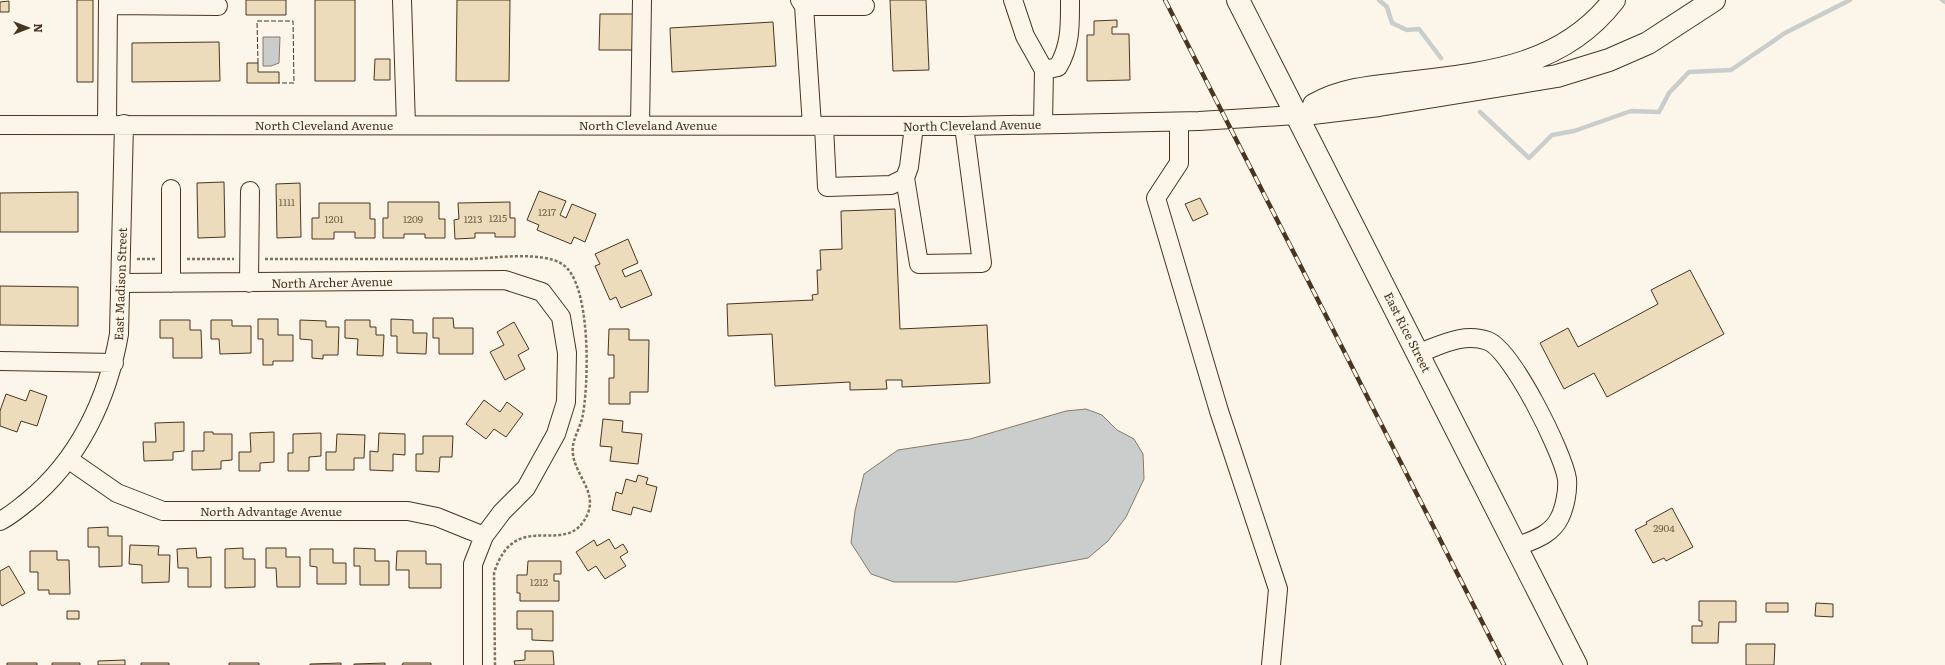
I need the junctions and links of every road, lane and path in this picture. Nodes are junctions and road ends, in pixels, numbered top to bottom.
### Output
1 (402, 0) edge
2 (642, 0) edge
3 (1013, 0) edge
4 (1070, 0) edge
5 (1238, 0) edge
6 (1614, 0) edge
7 (1714, 0) edge
8 (108, 3) edge
9 (802, 3) edge
10 (218, 6) dead end
11 (865, 6) dead end
12 (1044, 70) junction
13 (1296, 114) junction
14 (1179, 122) junction
15 (115, 124) junction
16 (1043, 124) junction
17 (0, 125) edge
18 (406, 125) junction
19 (640, 125) junction
20 (818, 126) junction
21 (914, 126) junction
22 (964, 126) junction
23 (905, 178) junction
24 (171, 188) dead end
25 (250, 191) dead end
26 (171, 258) junction
27 (122, 259) junction
28 (249, 259) junction
29 (121, 283) junction
30 (171, 283) junction
31 (249, 283) junction
32 (1419, 353) junction
33 (0, 361) edge
34 (114, 363) junction
35 (68, 459) junction
36 (0, 521) edge
37 (484, 536) junction
38 (1516, 547) junction
39 (473, 665) edge
40 (495, 665) edge
41 (1271, 665) edge
42 (1576, 665) edge

1 - 18 street
2 - 19 street
3 - 12 street
4 - 12 street
5 - 13 main road, East Rice Street
6 - 13 main road
7 - 13 main road
8 - 10 street
8 - 15 street, East Madison Street
9 - 11 street
9 - 20 street
12 - 16 street
13 - 14 street, North Cleveland Avenue
13 - 32 main road, East Rice Street
14 - 16 street, North Cleveland Avenue
14 - 41 street
15 - 17 street, North Cleveland Avenue
15 - 18 street, North Cleveland Avenue
15 - 27 street, East Madison Street
16 - 22 street, North Cleveland Avenue
18 - 19 street, North Cleveland Avenue
19 - 20 street, North Cleveland Avenue
20 - 21 street, North Cleveland Avenue
20 - 23 street
21 - 22 street, North Cleveland Avenue
21 - 23 street
22 - 23 street
24 - 26 street
25 - 28 street
26 - 27 path
26 - 28 path
26 - 30 street
27 - 29 street, East Madison Street
28 - 31 street
28 - 40 path
29 - 30 street, North Archer Avenue
29 - 34 street, East Madison Street
30 - 31 street, North Archer Avenue
31 - 37 street, North Archer Avenue
32 - 38 main road, East Rice Street
32 - 38 street
33 - 34 street
34 - 35 street, East Madison Street
35 - 36 street, East Madison Street
35 - 37 street, North Advantage Avenue
37 - 39 street
38 - 42 main road, East Rice Street

